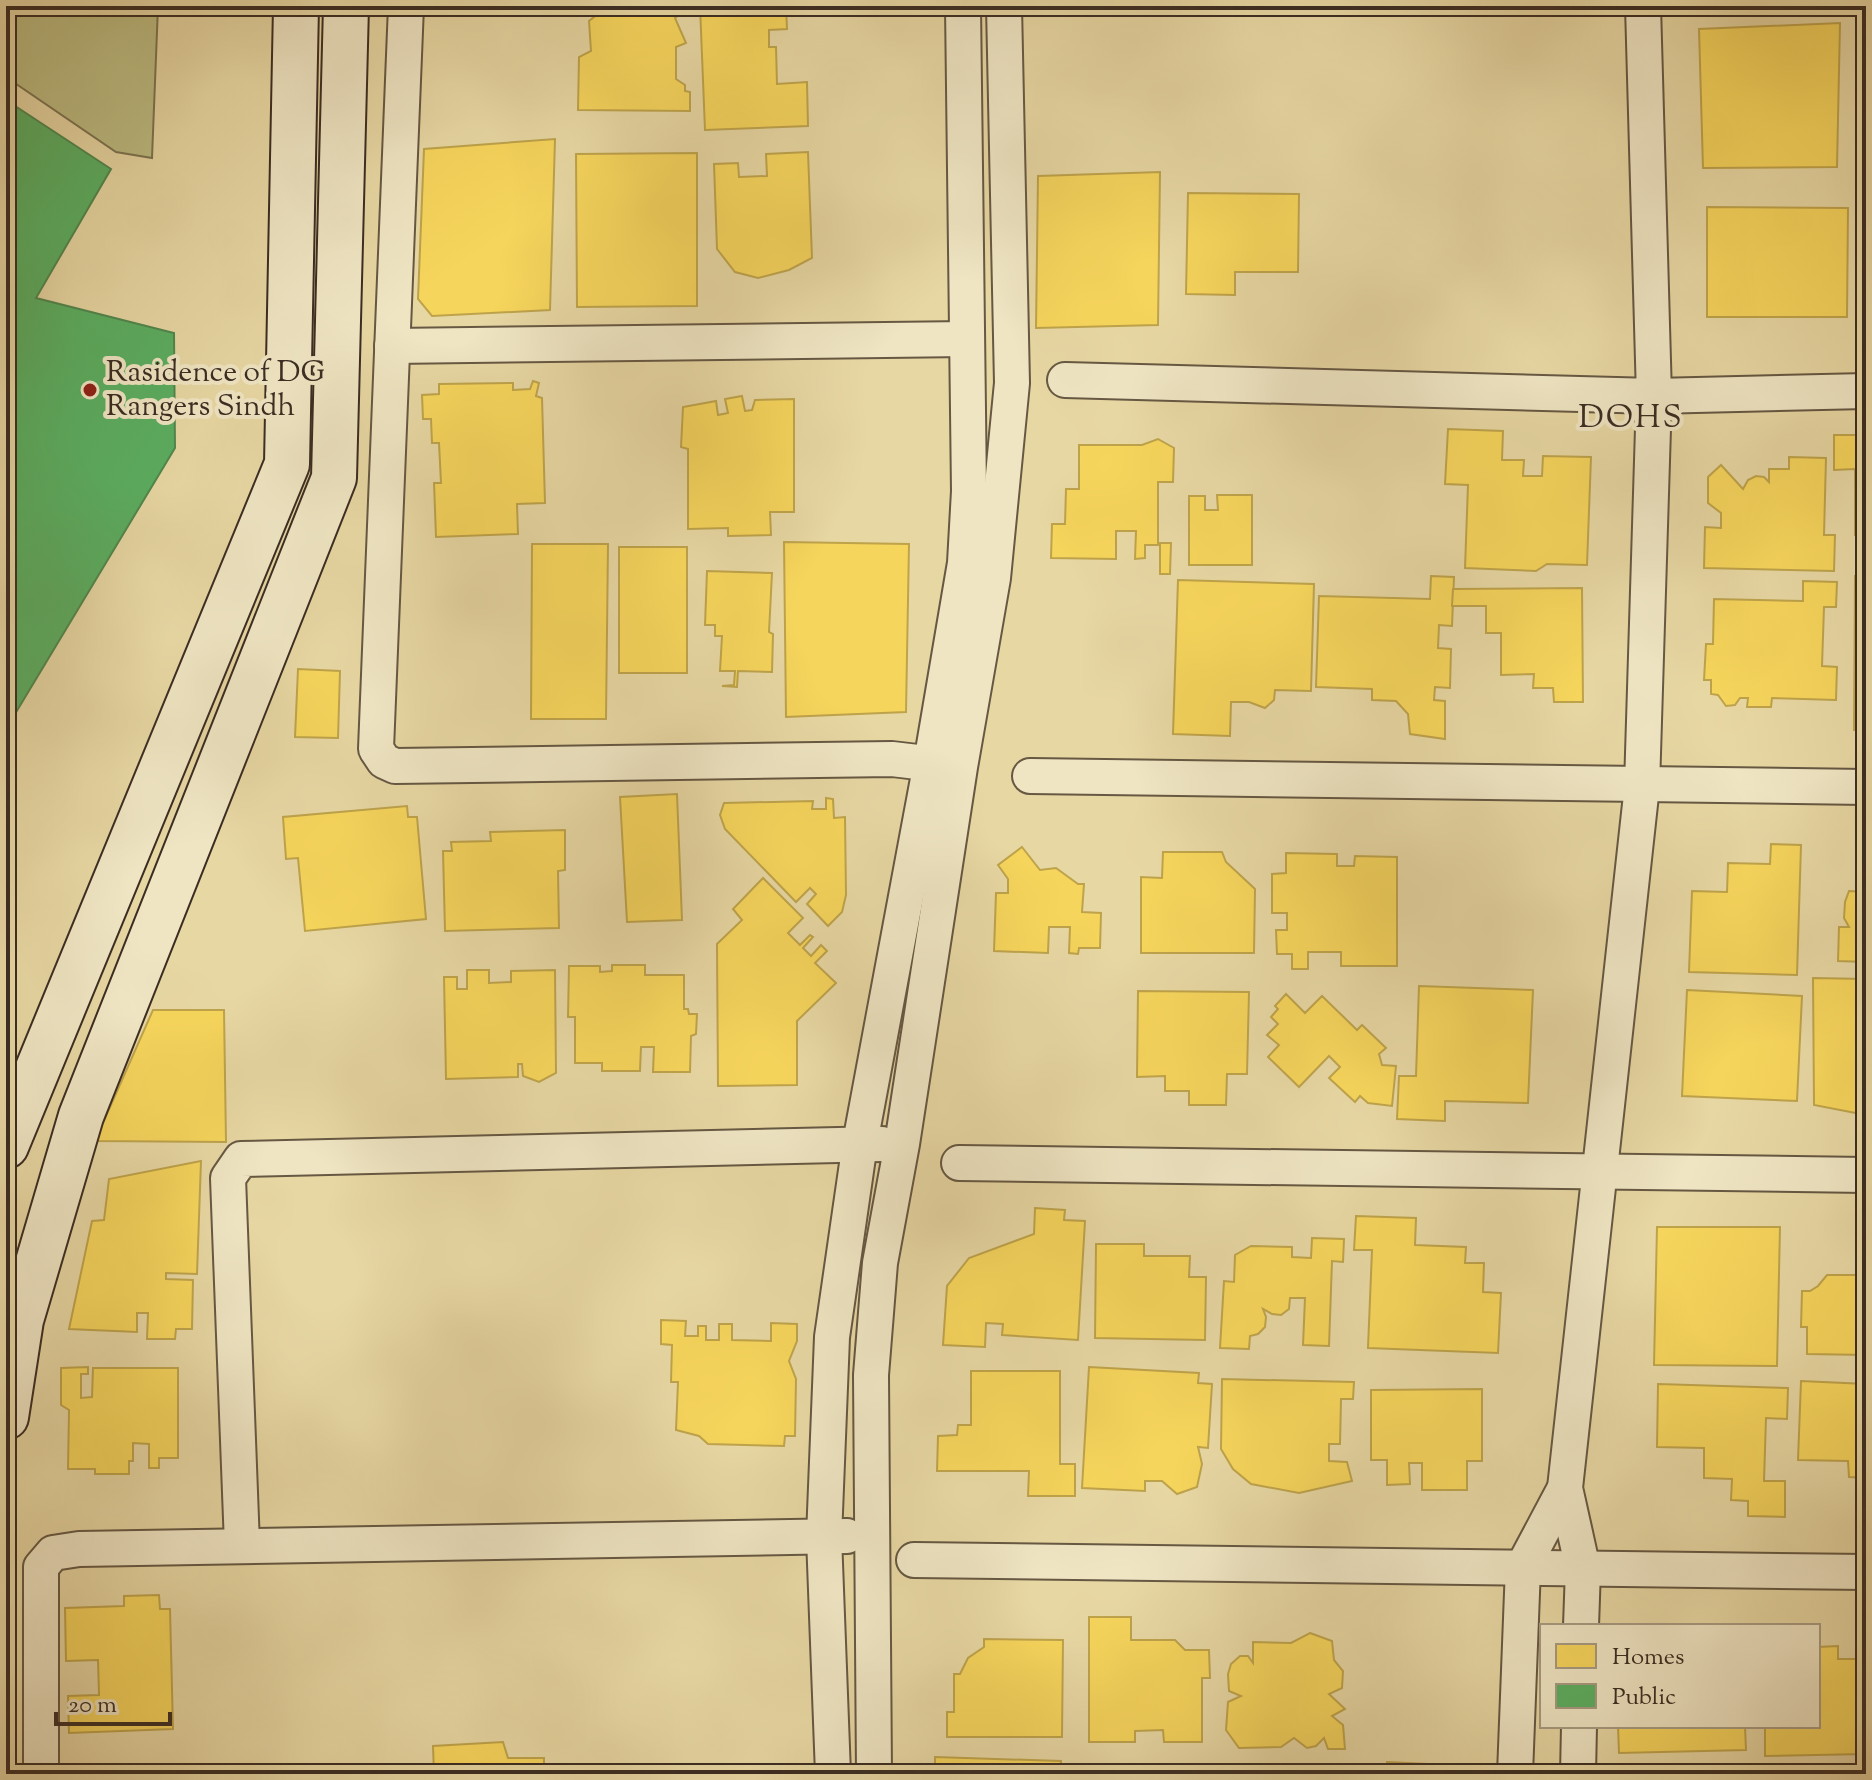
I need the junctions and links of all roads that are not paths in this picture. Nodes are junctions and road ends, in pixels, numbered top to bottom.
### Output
1 (296, 6) edge
2 (346, 6) edge
3 (406, 6) edge
4 (963, 6) edge
5 (1004, 6) edge
6 (1643, 6) edge
7 (967, 339) junction
8 (392, 346) junction
9 (1065, 380) dead end
10 (1866, 391) edge
11 (1654, 396) junction
12 (945, 765) junction
13 (1030, 776) dead end
14 (1642, 786) junction
15 (1866, 787) edge
16 (860, 1143) junction
17 (902, 1144) junction
18 (6, 1146) edge
19 (959, 1163) dead end
20 (1601, 1170) junction
21 (1866, 1175) edge
22 (8, 1393) edge
23 (1565, 1488) junction
24 (871, 1534) junction
25 (824, 1537) junction
26 (242, 1545) junction
27 (914, 1560) dead end
28 (1523, 1567) junction
29 (1583, 1569) junction
30 (1866, 1572) edge
31 (1581, 1624) edge
32 (1579, 1728) edge
33 (41, 1774) edge
34 (833, 1774) edge
35 (874, 1774) edge
36 (1515, 1774) edge
37 (1578, 1774) edge

1 - 18 street
2 - 22 street
3 - 8 street
4 - 7 street
5 - 12 street
6 - 11 street
7 - 8 street
7 - 12 street
8 - 12 street
9 - 11 street
10 - 11 street
11 - 14 street
12 - 16 street
12 - 17 street
13 - 14 street
14 - 15 street
14 - 20 street
16 - 17 street
16 - 25 street
16 - 26 street
17 - 24 street
19 - 20 street
20 - 21 street
20 - 23 street
23 - 28 street
23 - 29 street
24 - 25 street
24 - 35 street
25 - 26 street
25 - 34 street
26 - 33 street
27 - 28 street
28 - 29 street
28 - 36 street
29 - 30 street
29 - 31 street
32 - 37 street

